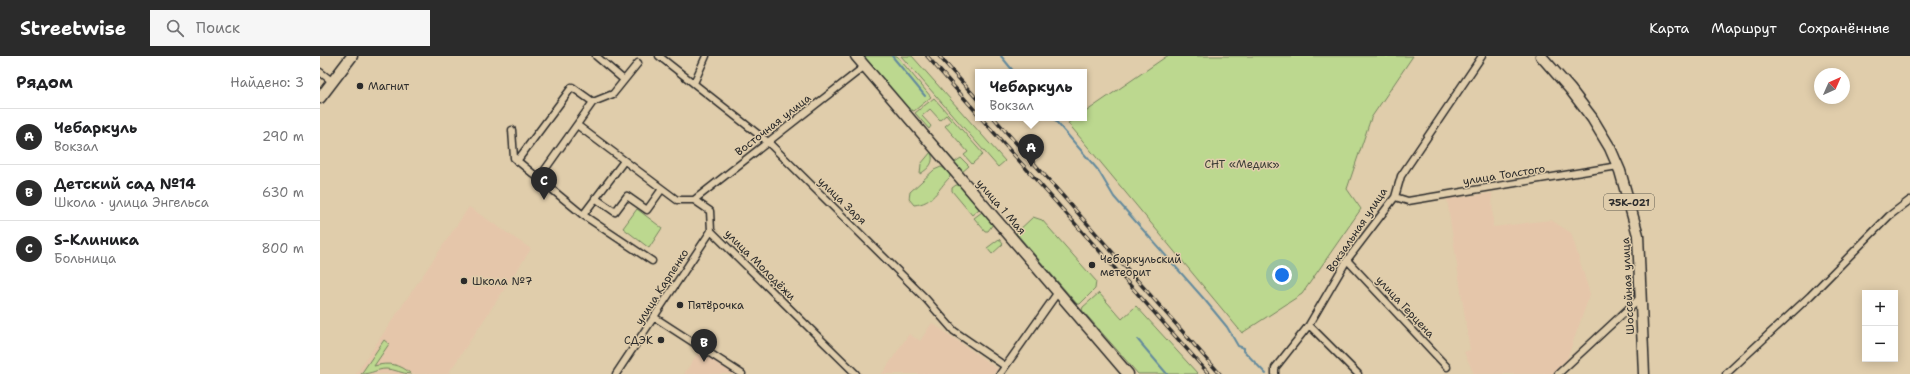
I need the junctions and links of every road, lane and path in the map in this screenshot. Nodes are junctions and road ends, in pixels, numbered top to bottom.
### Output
1 (352, 56) edge
2 (596, 56) edge
3 (659, 56) edge
4 (706, 56) edge
5 (856, 56) edge
6 (1482, 56) edge
7 (1541, 56) edge
8 (638, 63) dead end
9 (865, 66) junction
10 (320, 72) edge
11 (624, 80) junction
12 (333, 82) junction
13 (694, 83) junction
14 (320, 98) edge
15 (593, 102) junction
16 (577, 125) junction
17 (512, 130) dead end
18 (768, 142) junction
19 (517, 161) junction
20 (624, 161) junction
21 (1618, 166) junction
22 (539, 178) junction
23 (662, 189) junction
24 (1395, 197) junction
25 (595, 198) junction
26 (694, 200) junction
27 (1910, 200) edge
28 (583, 215) junction
29 (710, 231) junction
30 (652, 260) dead end
31 (1347, 260) junction
32 (1058, 292) junction
33 (1641, 296) junction
34 (654, 317) junction
35 (1309, 325) junction
36 (1005, 366) junction
37 (1447, 367) dead end
38 (616, 374) edge
39 (742, 374) edge
40 (856, 374) edge
41 (1000, 374) edge
42 (1128, 374) edge
43 (1275, 374) edge
44 (1358, 374) edge
45 (1558, 374) edge
46 (1644, 374) edge
47 (1726, 374) edge

1 - 12 main road
2 - 11 street
3 - 13 street, улица Заря
4 - 13 street
5 - 9 main road, улица 1 Мая
6 - 24 street, Вокзальная улица
7 - 21 main road, Шоссейная улица / 75К-021
8 - 11 street
9 - 18 street, Восточная улица
9 - 32 main road, улица 1 Мая
10 - 12 street
11 - 15 street
12 - 14 main road
13 - 18 street, улица Заря
15 - 16 street
15 - 19 street
16 - 20 street
16 - 22 street
17 - 19 street
18 - 26 street, Восточная улица
18 - 36 street, улица Заря
19 - 22 street
20 - 23 street
20 - 25 street
21 - 24 street, улица Толстого
21 - 33 main road, Шоссейная улица / 75К-021
22 - 28 street
23 - 25 street
23 - 26 street
24 - 31 street, Вокзальная улица
25 - 28 street
26 - 29 street, улица Молодёжи
27 - 47 street
28 - 30 street
29 - 34 street, улица Карпенко
29 - 40 street, улица Молодёжи
31 - 35 street, Вокзальная улица
31 - 37 street, улица Герцена
32 - 36 street
32 - 42 main road, улица 1 Мая
33 - 45 street
33 - 46 main road, Шоссейная улица / 75К-021
34 - 38 street, улица Карпенко
34 - 39 street
35 - 43 street, Вокзальная улица
35 - 44 street
36 - 41 street

